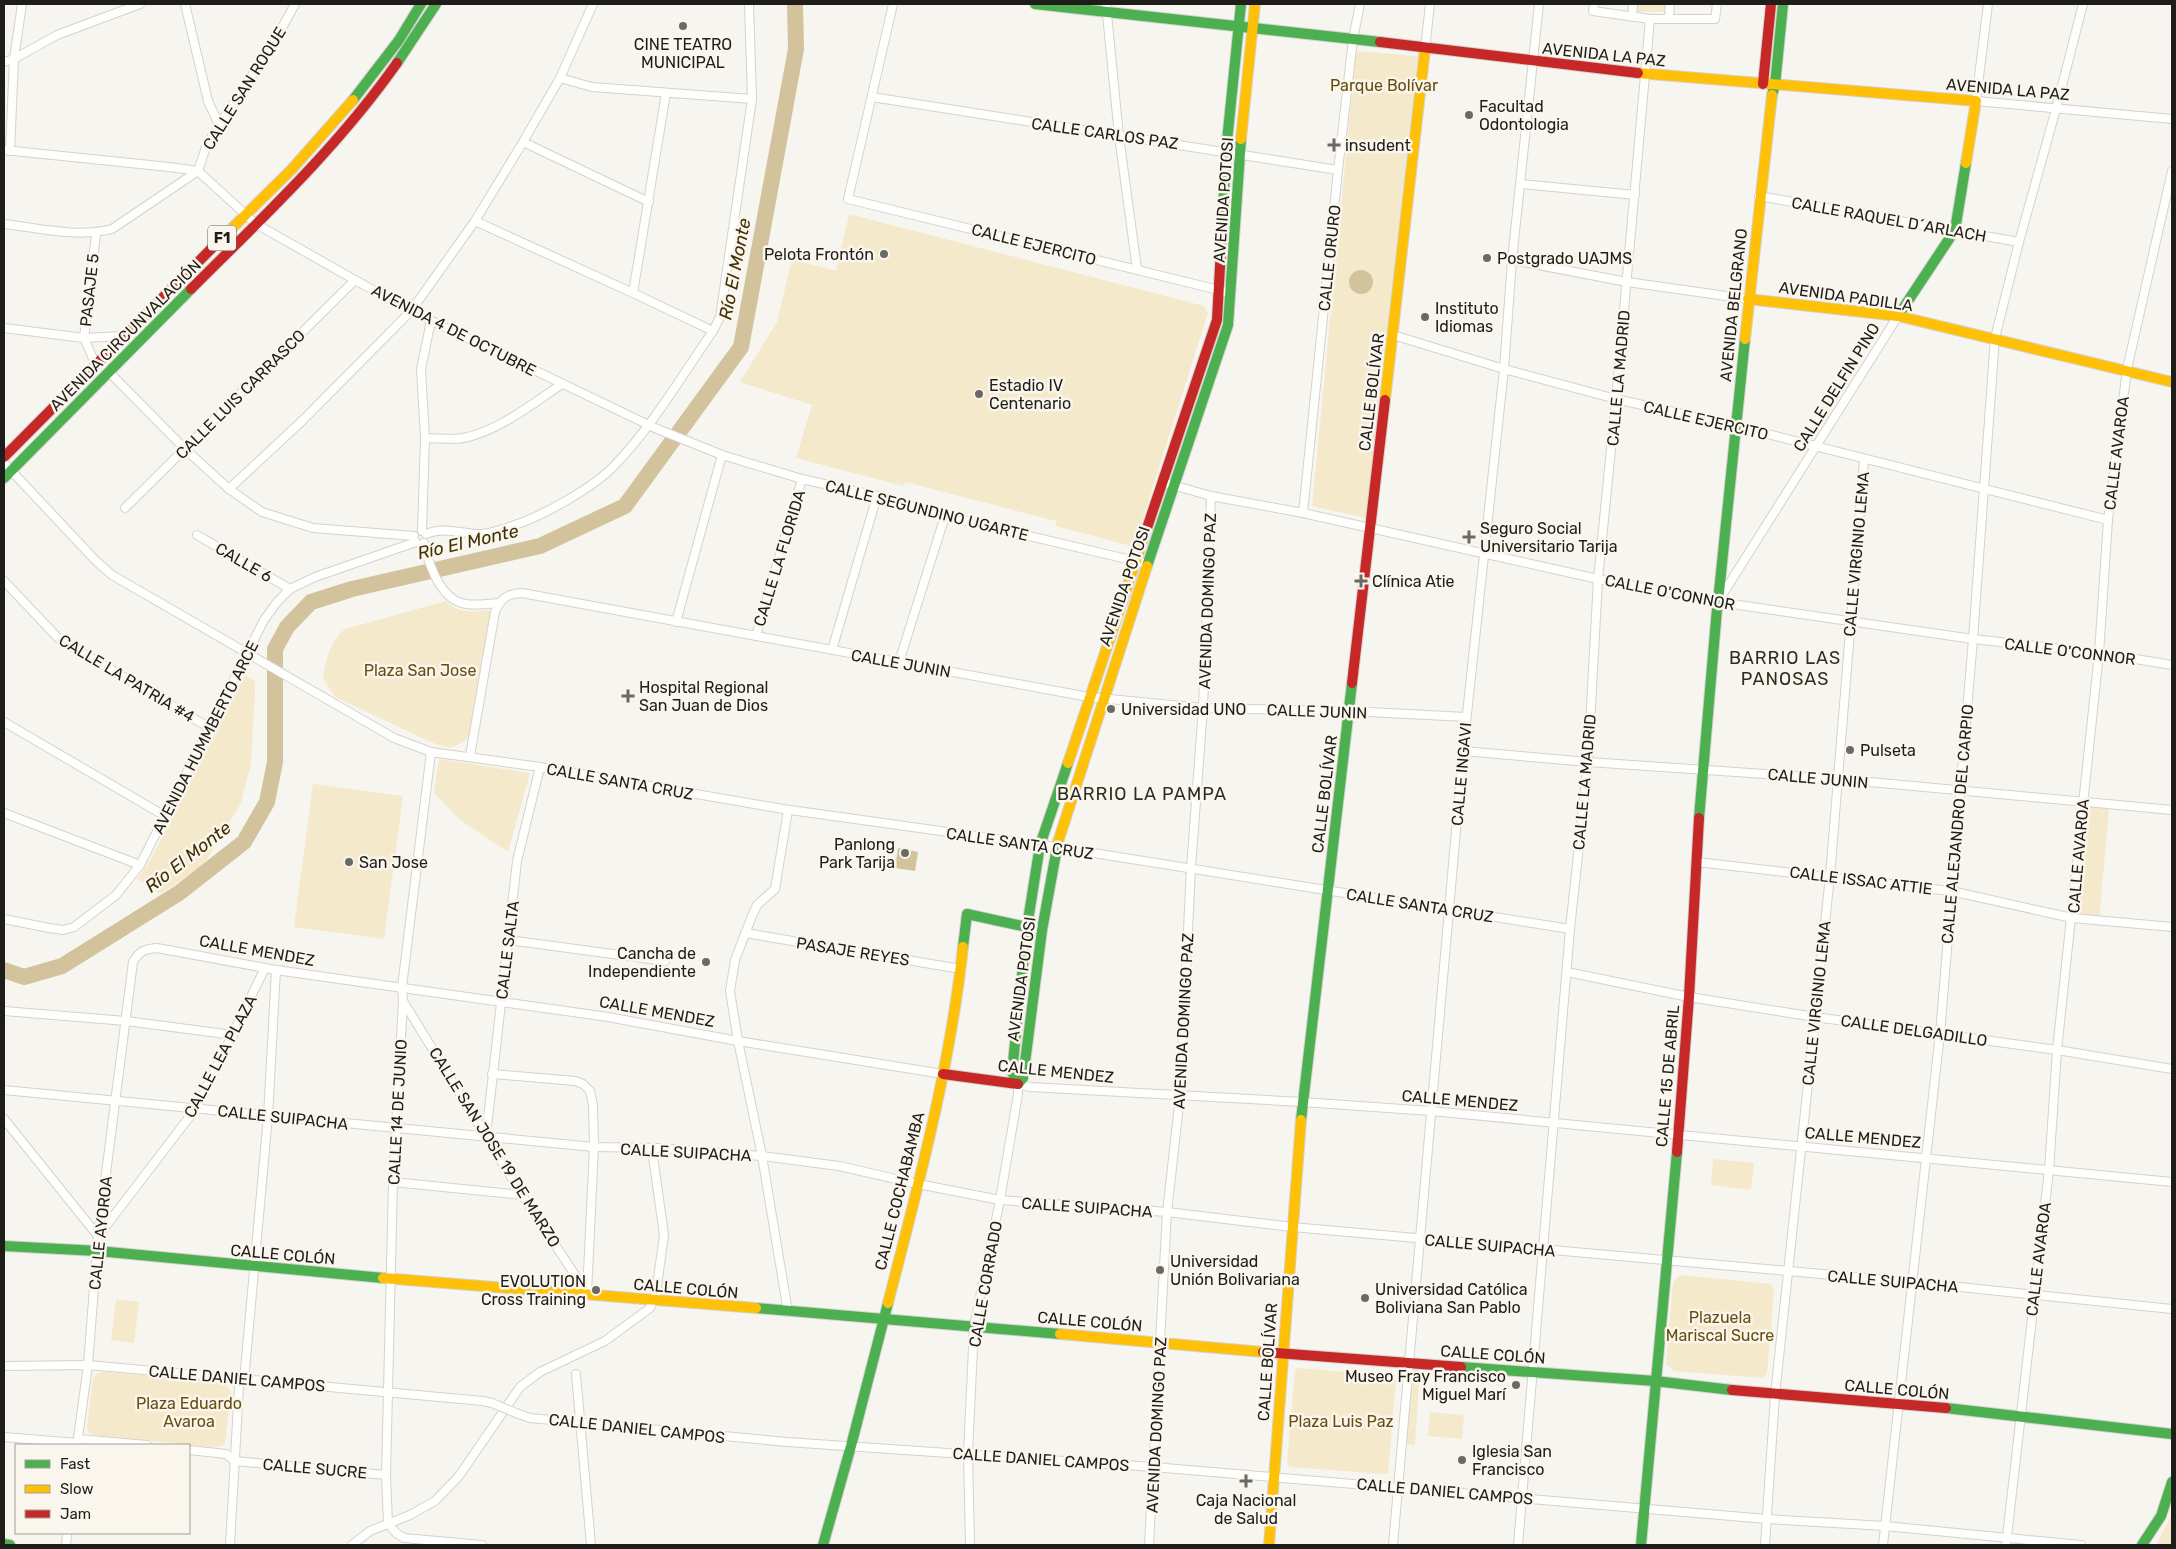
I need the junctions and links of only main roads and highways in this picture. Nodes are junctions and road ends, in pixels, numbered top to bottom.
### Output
1 (422, 4) edge
2 (436, 4) edge
3 (1035, 4) edge
4 (1241, 4) edge
5 (1255, 4) edge
6 (1771, 4) edge
7 (1783, 4) edge
8 (1107, 7) edge
9 (1238, 26) junction
10 (1253, 27) junction
11 (1425, 49) junction
12 (1763, 84) junction
13 (1774, 85) junction
14 (1976, 101) joint
15 (1748, 299) junction
16 (1898, 316) junction
17 (2172, 382) edge
18 (4, 457) edge
19 (6, 471) edge
20 (1717, 606) joint
21 (1027, 927) junction
22 (943, 1074) junction
23 (1018, 1084) junction
24 (4, 1246) edge
25 (882, 1318) junction
26 (1282, 1354) junction
27 (1655, 1382) junction
28 (2172, 1434) edge
29 (2172, 1482) edge
30 (4, 1544) edge
31 (10, 1545) edge
32 (823, 1545) edge
33 (1268, 1545) edge
34 (1641, 1545) edge
35 (2142, 1545) edge

1 - 18 main road, AVENIDA CIRCUNVALACIÓN / F1
2 - 19 main road, AVENIDA CIRCUNVALACIÓN / F1
3 - 8 main road, AVENIDA LA PAZ
4 - 9 main road, AVENIDA POTOSI
5 - 10 main road, AVENIDA POTOSI
6 - 12 main road
7 - 13 main road, AVENIDA BELGRANO
8 - 9 main road, AVENIDA LA PAZ
9 - 10 main road, AVENIDA LA PAZ
9 - 21 main road, AVENIDA POTOSI
10 - 11 main road, AVENIDA LA PAZ
10 - 23 main road, AVENIDA POTOSI
11 - 12 main road, AVENIDA LA PAZ
11 - 26 main road, CALLE BOLÍVAR
12 - 13 main road, AVENIDA LA PAZ
13 - 14 main road, AVENIDA LA PAZ
13 - 15 main road, AVENIDA BELGRANO
14 - 16 main road, CALLE DELFIN PINO
15 - 16 main road, AVENIDA PADILLA
15 - 20 main road, AVENIDA BELGRANO
16 - 17 main road, AVENIDA PADILLA
20 - 27 main road, CALLE 15 DE ABRIL
21 - 22 main road, CALLE COCHABAMBA
21 - 23 main road, AVENIDA POTOSI
22 - 23 main road, CALLE MENDEZ
22 - 25 main road, CALLE COCHABAMBA
24 - 25 main road, CALLE COLÓN
25 - 26 main road, CALLE COLÓN
25 - 32 main road, CALLE COCHABAMBA
26 - 27 main road, CALLE COLÓN
26 - 33 main road, CALLE BOLÍVAR
27 - 28 main road, CALLE COLÓN
27 - 34 main road, CALLE 15 DE ABRIL
29 - 35 main road
30 - 31 main road

